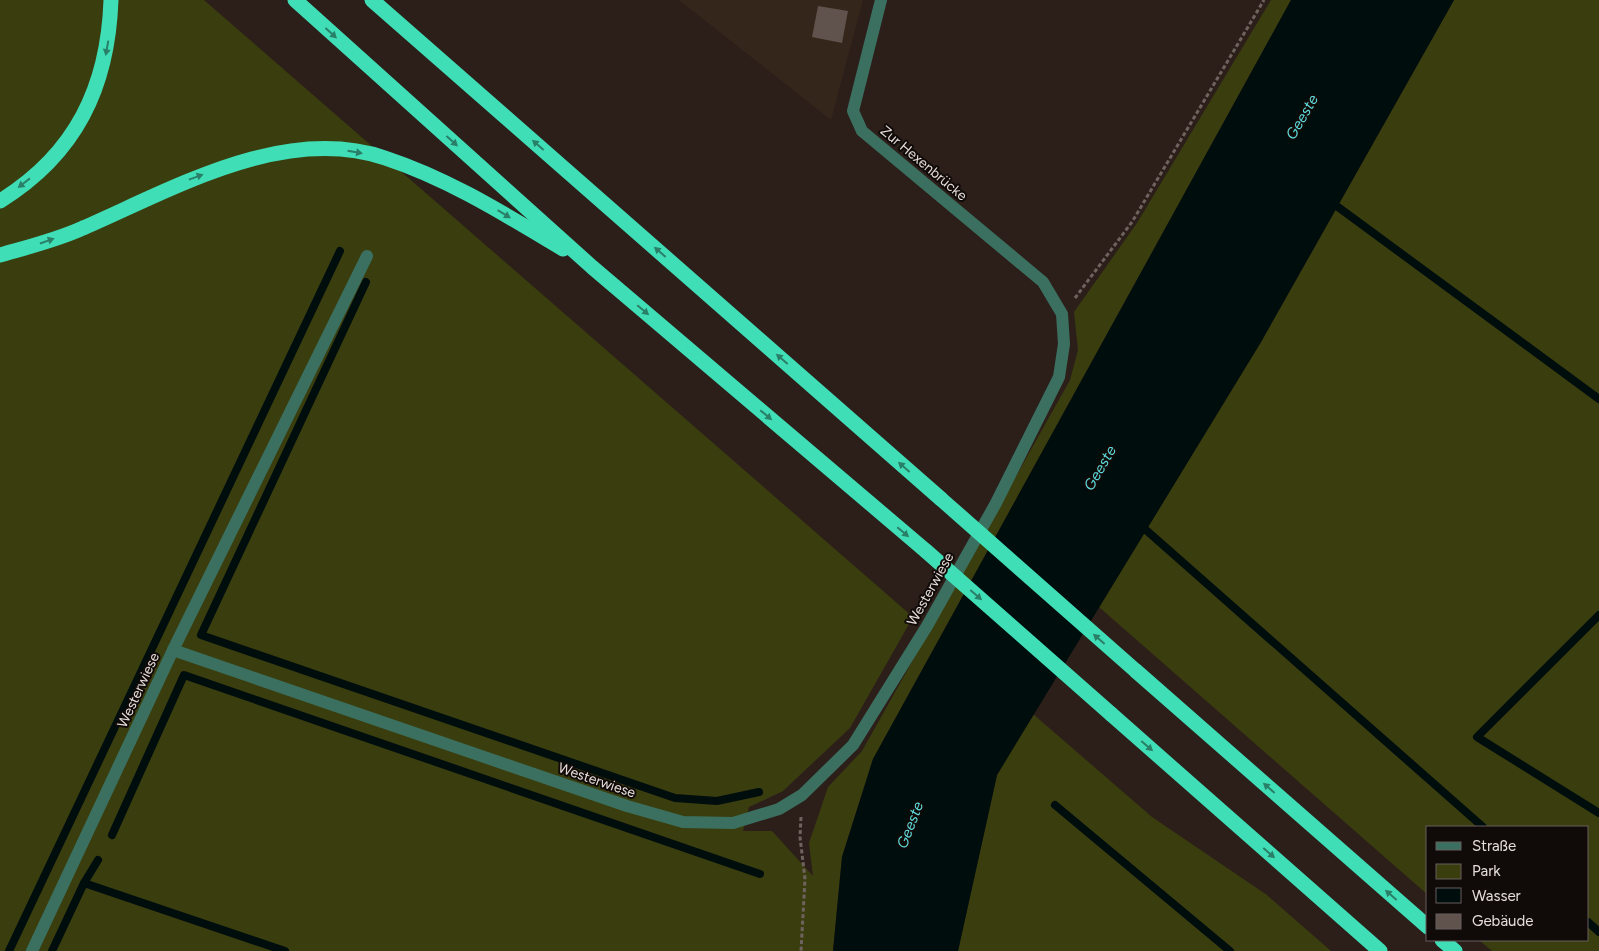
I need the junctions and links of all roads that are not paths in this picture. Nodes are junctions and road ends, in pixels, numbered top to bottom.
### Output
1 (111, 0) edge
2 (295, 0) edge
3 (372, 0) edge
4 (881, 0) edge
5 (0, 200) edge
6 (0, 255) edge
7 (367, 256) dead end
8 (592, 267) junction
9 (1062, 314) joint
10 (174, 650) junction
11 (1426, 925) edge
12 (1443, 941) edge
13 (32, 951) edge
14 (1380, 951) edge
15 (1455, 951) edge

1 -> 5 highway
2 -> 8 highway
11 -> 3 highway, bridge
4 - 9 street, Zur Hexenbrücke
6 -> 8 highway
7 - 10 street
8 -> 14 highway, bridge
9 - 10 street, Westerwiese
10 - 13 street, Westerwiese
12 - 15 highway

